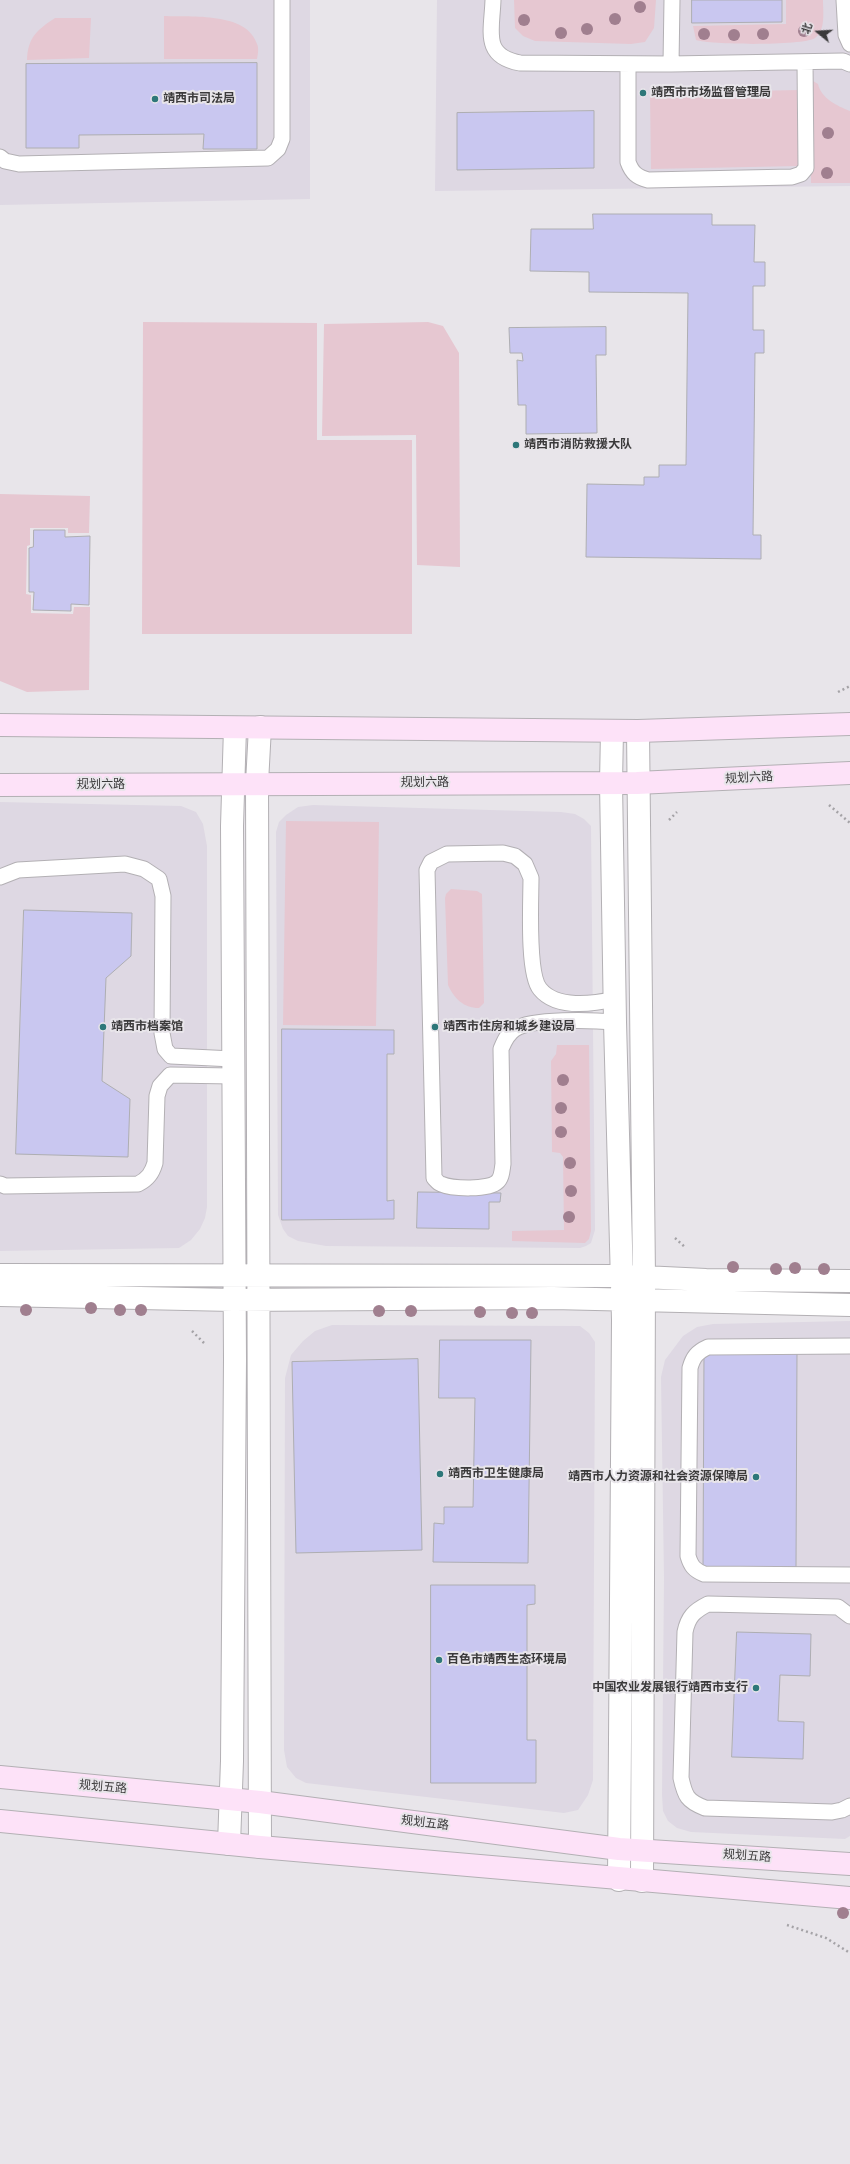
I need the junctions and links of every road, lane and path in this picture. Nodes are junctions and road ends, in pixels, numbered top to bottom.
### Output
1 (282, 0) edge
2 (493, 0) edge
3 (672, 0) edge
4 (844, 0) edge
5 (850, 44) edge
6 (805, 62) junction
7 (628, 64) junction
8 (671, 64) junction
9 (850, 64) edge
10 (0, 156) edge
11 (850, 724) edge
12 (0, 725) edge
13 (260, 727) junction
14 (235, 728) junction
15 (612, 731) junction
16 (638, 731) junction
17 (850, 773) edge
18 (257, 783) junction
19 (611, 783) junction
20 (637, 783) junction
21 (232, 784) junction
22 (0, 785) edge
23 (679, 810) dead end
24 (668, 826) dead end
25 (0, 877) edge
26 (615, 999) junction
27 (615, 1022) junction
28 (233, 1067) junction
29 (0, 1184) edge
30 (673, 1234) dead end
31 (691, 1252) dead end
32 (235, 1274) junction
33 (0, 1275) edge
34 (259, 1275) junction
35 (622, 1276) junction
36 (644, 1277) junction
37 (850, 1281) edge
38 (0, 1295) edge
39 (233, 1300) junction
40 (260, 1300) junction
41 (622, 1300) junction
42 (643, 1300) junction
43 (850, 1305) edge
44 (187, 1327) dead end
45 (850, 1346) edge
46 (207, 1348) dead end
47 (850, 1575) edge
48 (850, 1616) edge
49 (0, 1777) edge
50 (231, 1799) junction
51 (260, 1802) junction
52 (850, 1806) edge
53 (0, 1821) edge
54 (229, 1844) junction
55 (260, 1848) junction
56 (619, 1849) junction
57 (643, 1849) junction
58 (850, 1864) edge
59 (619, 1880) junction
60 (642, 1881) junction
61 (850, 1898) edge

1 - 10 lane
2 - 7 lane
3 - 8 lane
4 - 5 lane
6 - 7 lane
6 - 8 lane
6 - 9 lane
7 - 8 lane
11 - 16 street
12 - 14 street
13 - 14 street
13 - 15 street
13 - 18 street
14 - 21 street
15 - 16 street
15 - 19 street
16 - 20 street
17 - 20 street, 规划六路
18 - 19 street, 规划六路
18 - 21 street, 规划六路
18 - 34 street
19 - 20 street, 规划六路
19 - 26 street
20 - 36 street
21 - 22 street, 规划六路
21 - 28 street
23 - 24 path
25 - 28 lane
26 - 27 street
26 - 27 lane
27 - 35 street
28 - 29 lane
28 - 32 street
30 - 31 path
32 - 33 street
32 - 34 street
32 - 39 street
34 - 35 street
34 - 40 street
35 - 36 street
35 - 41 street
36 - 37 street
36 - 42 street
38 - 39 street
39 - 40 street
39 - 50 street
40 - 41 street
40 - 51 street
41 - 42 street
41 - 56 street
42 - 43 street
42 - 57 street
44 - 46 path
45 - 47 lane
48 - 52 lane
49 - 50 street, 规划五路
50 - 51 street, 规划五路
50 - 54 street
51 - 55 street
51 - 56 street, 规划五路
53 - 54 street
54 - 55 street
55 - 59 street
56 - 57 street, 规划五路
56 - 59 street
57 - 58 street, 规划五路
57 - 60 street
59 - 60 street
60 - 61 street

